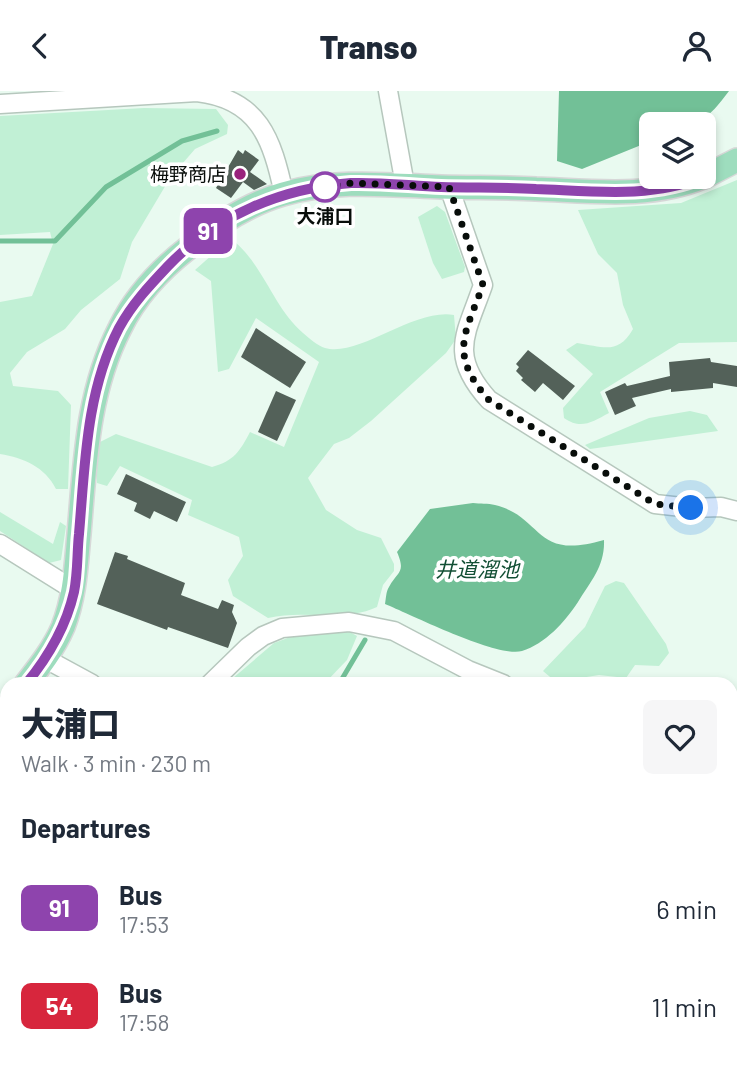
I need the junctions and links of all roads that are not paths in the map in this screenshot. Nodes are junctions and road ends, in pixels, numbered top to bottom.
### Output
1 (388, 91) edge
2 (0, 104) edge
3 (737, 160) edge
4 (716, 170) edge
5 (405, 185) junction
6 (449, 187) junction
7 (652, 189) edge
8 (284, 194) junction
9 (737, 511) edge
10 (0, 544) edge
11 (74, 590) junction
12 (46, 659) junction
13 (32, 677) edge
14 (79, 677) edge
15 (217, 677) edge
16 (465, 677) edge

1 - 5 street
2 - 8 street
3 - 4 main road
5 - 6 main road
5 - 8 main road
6 - 7 main road
6 - 9 street
8 - 11 main road
10 - 11 street
11 - 12 main road
12 - 13 main road
12 - 14 street
15 - 16 street

